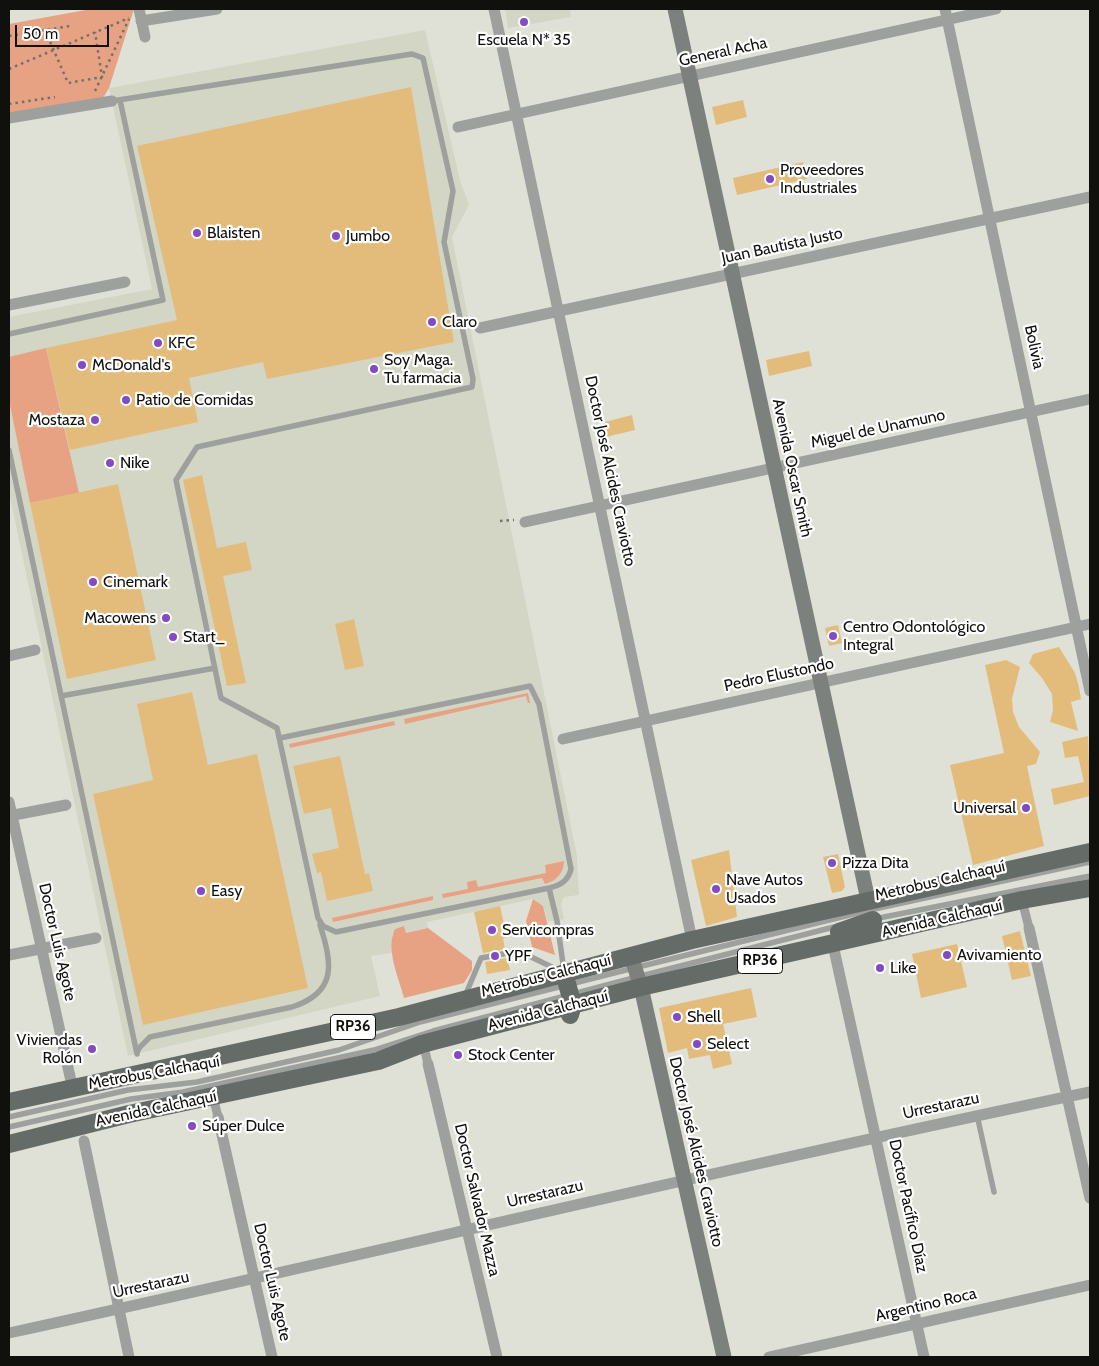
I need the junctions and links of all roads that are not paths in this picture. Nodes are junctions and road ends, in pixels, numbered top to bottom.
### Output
1 (218, 9) edge
2 (494, 9) edge
3 (675, 9) edge
4 (996, 9) edge
5 (135, 11) edge
6 (947, 14) edge
7 (141, 21) junction
8 (144, 37) dead end
9 (689, 76) junction
10 (116, 100) junction
11 (516, 114) junction
12 (9, 118) edge
13 (458, 128) dead end
14 (1090, 197) edge
15 (989, 218) junction
16 (732, 274) junction
17 (124, 282) dead end
18 (9, 305) edge
19 (557, 312) junction
20 (480, 328) dead end
21 (9, 334) edge
22 (1090, 399) edge
23 (1031, 412) junction
24 (9, 450) edge
25 (774, 468) junction
26 (600, 507) junction
27 (525, 522) dead end
28 (1090, 624) edge
29 (1076, 627) junction
30 (35, 650) dead end
31 (9, 656) edge
32 (215, 668) junction
33 (821, 683) junction
34 (1090, 691) edge
35 (61, 696) junction
36 (646, 720) junction
37 (280, 738) junction
38 (563, 739) dead end
39 (9, 802) edge
40 (66, 805) dead end
41 (10, 816) edge
42 (1090, 852) edge
43 (1090, 862) edge
44 (1090, 876) edge
45 (549, 888) junction
46 (1090, 888) edge
47 (1022, 900) junction
48 (872, 916) junction
49 (318, 918) junction
50 (1029, 928) joint
51 (96, 938) dead end
52 (692, 940) junction
53 (833, 944) junction
54 (41, 948) junction
55 (9, 955) edge
56 (731, 966) junction
57 (636, 972) junction
58 (569, 990) junction
59 (463, 1001) junction
60 (427, 1057) junction
61 (378, 1061) junction
62 (73, 1090) junction
63 (1090, 1092) edge
64 (213, 1096) junction
65 (1068, 1096) junction
66 (9, 1102) edge
67 (977, 1115) junction
68 (9, 1117) edge
69 (218, 1117) joint
70 (9, 1127) edge
71 (82, 1133) junction
72 (877, 1137) junction
73 (9, 1144) edge
74 (684, 1180) junction
75 (994, 1192) dead end
76 (1090, 1198) edge
77 (468, 1229) junction
78 (254, 1280) junction
79 (1090, 1285) edge
80 (119, 1309) junction
81 (916, 1324) junction
82 (9, 1333) edge
83 (130, 1357) edge
84 (272, 1357) edge
85 (497, 1357) edge
86 (724, 1357) edge
87 (769, 1357) edge
88 (924, 1357) edge

1 - 7 street
2 - 11 street, Doctor José Alcides Craviotto
3 - 9 main road, Avenida Oscar Smith
4 - 6 street, General Acha
5 - 7 street
6 - 9 street, General Acha
6 - 15 street, Bolivia
7 - 8 street
9 - 11 street, General Acha
9 - 16 main road, Avenida Oscar Smith
10 - 12 street
10 - 21 lane
10 - 32 lane
11 - 13 street, General Acha
11 - 19 street, Doctor José Alcides Craviotto
14 - 15 street, Juan Bautista Justo
15 - 16 street, Juan Bautista Justo
15 - 23 street, Bolivia
16 - 19 street, Juan Bautista Justo
16 - 25 main road, Avenida Oscar Smith
17 - 18 street
19 - 20 street, Juan Bautista Justo
19 - 26 street, Doctor José Alcides Craviotto
22 - 23 street, Miguel de Unamuno
23 - 25 street, Miguel de Unamuno
23 - 29 street, Bolivia
24 - 35 lane
25 - 26 street, Miguel de Unamuno
25 - 33 main road, Avenida Oscar Smith
26 - 27 street, Miguel de Unamuno
26 - 36 street, Doctor José Alcides Craviotto
28 - 29 street, Pedro Elustondo
29 - 33 street, Pedro Elustondo
29 - 34 street, Bolivia
30 - 31 street
32 - 35 lane
32 - 37 lane
33 - 36 street, Pedro Elustondo
33 - 48 main road, Avenida Oscar Smith
35 - 49 lane
36 - 38 street, Pedro Elustondo
36 - 52 street, Doctor José Alcides Craviotto
37 - 45 lane
37 - 49 lane
39 - 41 street, Doctor Luis Agote
40 - 41 street
41 - 54 street, Doctor Luis Agote
42 - 48 main road, Avenida Calchaquí / RP36
43 - 48 lane, Metrobus Calchaquí
44 - 48 lane, Metrobus Calchaquí
45 - 49 lane
45 - 58 lane
46 - 47 main road, Avenida Calchaquí / RP36
47 - 48 main road, Avenida Calchaquí / RP36
47 - 50 street
48 - 52 main road, Avenida Calchaquí / RP36
48 - 53 main road, Avenida Calchaquí / RP36
48 - 56 main road
48 - 57 lane, Metrobus Calchaquí
48 - 57 lane, Metrobus Calchaquí
50 - 65 street
51 - 54 street
52 - 57 main road, Avenida Calchaquí / RP36
53 - 56 main road, Avenida Calchaquí / RP36
53 - 72 street, Doctor Pacífico Díaz
54 - 55 street
54 - 62 street, Doctor Luis Agote
56 - 57 main road, Avenida Calchaquí / RP36
57 - 58 main road, Avenida Calchaquí / RP36
57 - 58 main road, Avenida Calchaquí / RP36
57 - 74 main road, Doctor José Alcides Craviotto
58 - 59 main road, Avenida Calchaquí / RP36
58 - 59 lane
58 - 60 main road
58 - 61 main road, Avenida Calchaquí / RP36
58 - 68 lane, Metrobus Calchaquí
58 - 70 lane, Metrobus Calchaquí
59 - 62 main road, Avenida Calchaquí / RP36
60 - 61 main road
60 - 77 street, Doctor Salvador Mazza
61 - 64 main road, Avenida Calchaquí / RP36
62 - 66 main road, Avenida Calchaquí / RP36
63 - 65 street, Urrestarazu
64 - 69 street, Doctor Luis Agote
64 - 71 main road, Avenida Calchaquí / RP36
65 - 67 street, Urrestarazu
65 - 76 street
67 - 72 street, Urrestarazu
67 - 75 lane
69 - 78 street, Doctor Luis Agote
71 - 73 main road, Avenida Calchaquí / RP36
71 - 80 street
72 - 74 street, Urrestarazu
72 - 81 street, Doctor Pacífico Díaz
74 - 77 street, Urrestarazu
74 - 86 main road, Doctor José Alcides Craviotto
77 - 78 street, Urrestarazu
77 - 85 street, Doctor Salvador Mazza
78 - 80 street, Urrestarazu
78 - 84 street, Doctor Luis Agote
79 - 81 street, Argentino Roca
80 - 82 street, Urrestarazu
80 - 83 street
81 - 87 street, Argentino Roca
81 - 88 street, Doctor Pacífico Díaz

